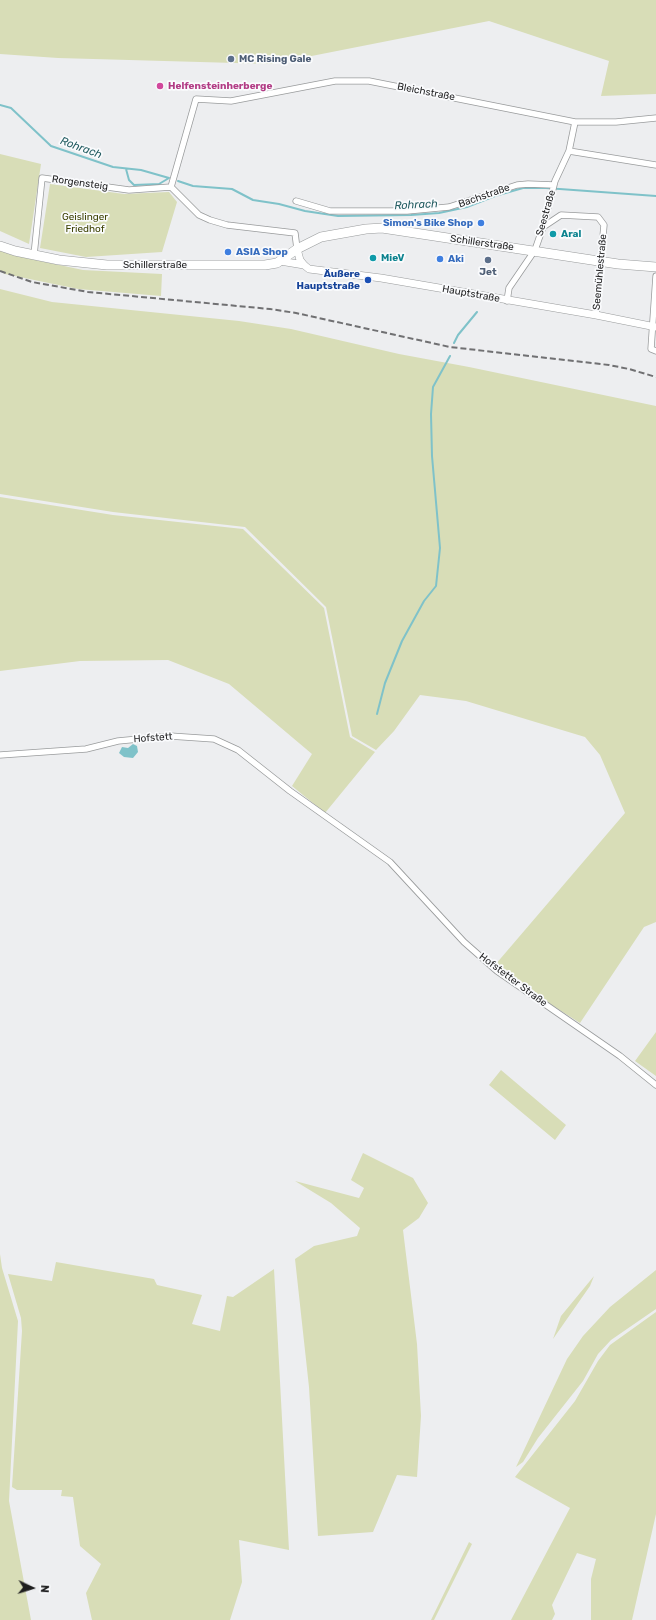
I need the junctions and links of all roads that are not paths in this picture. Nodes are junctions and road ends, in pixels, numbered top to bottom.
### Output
1 (656, 118) edge
2 (575, 122) junction
3 (569, 151) junction
4 (656, 165) edge
5 (554, 186) junction
6 (171, 187) junction
7 (296, 201) dead end
8 (543, 226) junction
9 (0, 246) edge
10 (297, 249) junction
11 (535, 250) junction
12 (34, 252) junction
13 (280, 261) junction
14 (601, 262) junction
15 (304, 265) junction
16 (656, 267) edge
17 (656, 276) edge
18 (507, 301) junction
19 (596, 315) junction
20 (654, 326) edge
21 (656, 351) edge
22 (0, 755) edge
23 (325, 816) joint
24 (656, 1085) edge

1 - 2 street, Bleichstraße
2 - 3 street, Seestraße
2 - 6 street, Bleichstraße
3 - 4 street
3 - 5 street, Seestraße
5 - 7 street, Bachstraße
5 - 8 street, Seestraße
6 - 10 street
6 - 12 street, Rorgensteig
8 - 11 street, Seestraße
8 - 14 street, Seemühlestraße
9 - 12 main road, Schillerstraße
10 - 11 main road, Schillerstraße
10 - 13 main road, Schillerstraße
10 - 15 street
11 - 14 main road, Schillerstraße
11 - 18 street, Seestraße
12 - 13 main road, Schillerstraße
13 - 15 street, Hauptstraße
14 - 16 main road, Schillerstraße
14 - 19 street, Seemühlestraße
15 - 18 street, Hauptstraße
17 - 20 street
18 - 19 street, Hauptstraße
19 - 20 street, Hauptstraße
20 - 21 street
22 - 23 street, Hofstett
23 - 24 street, Hofstetter Straße

